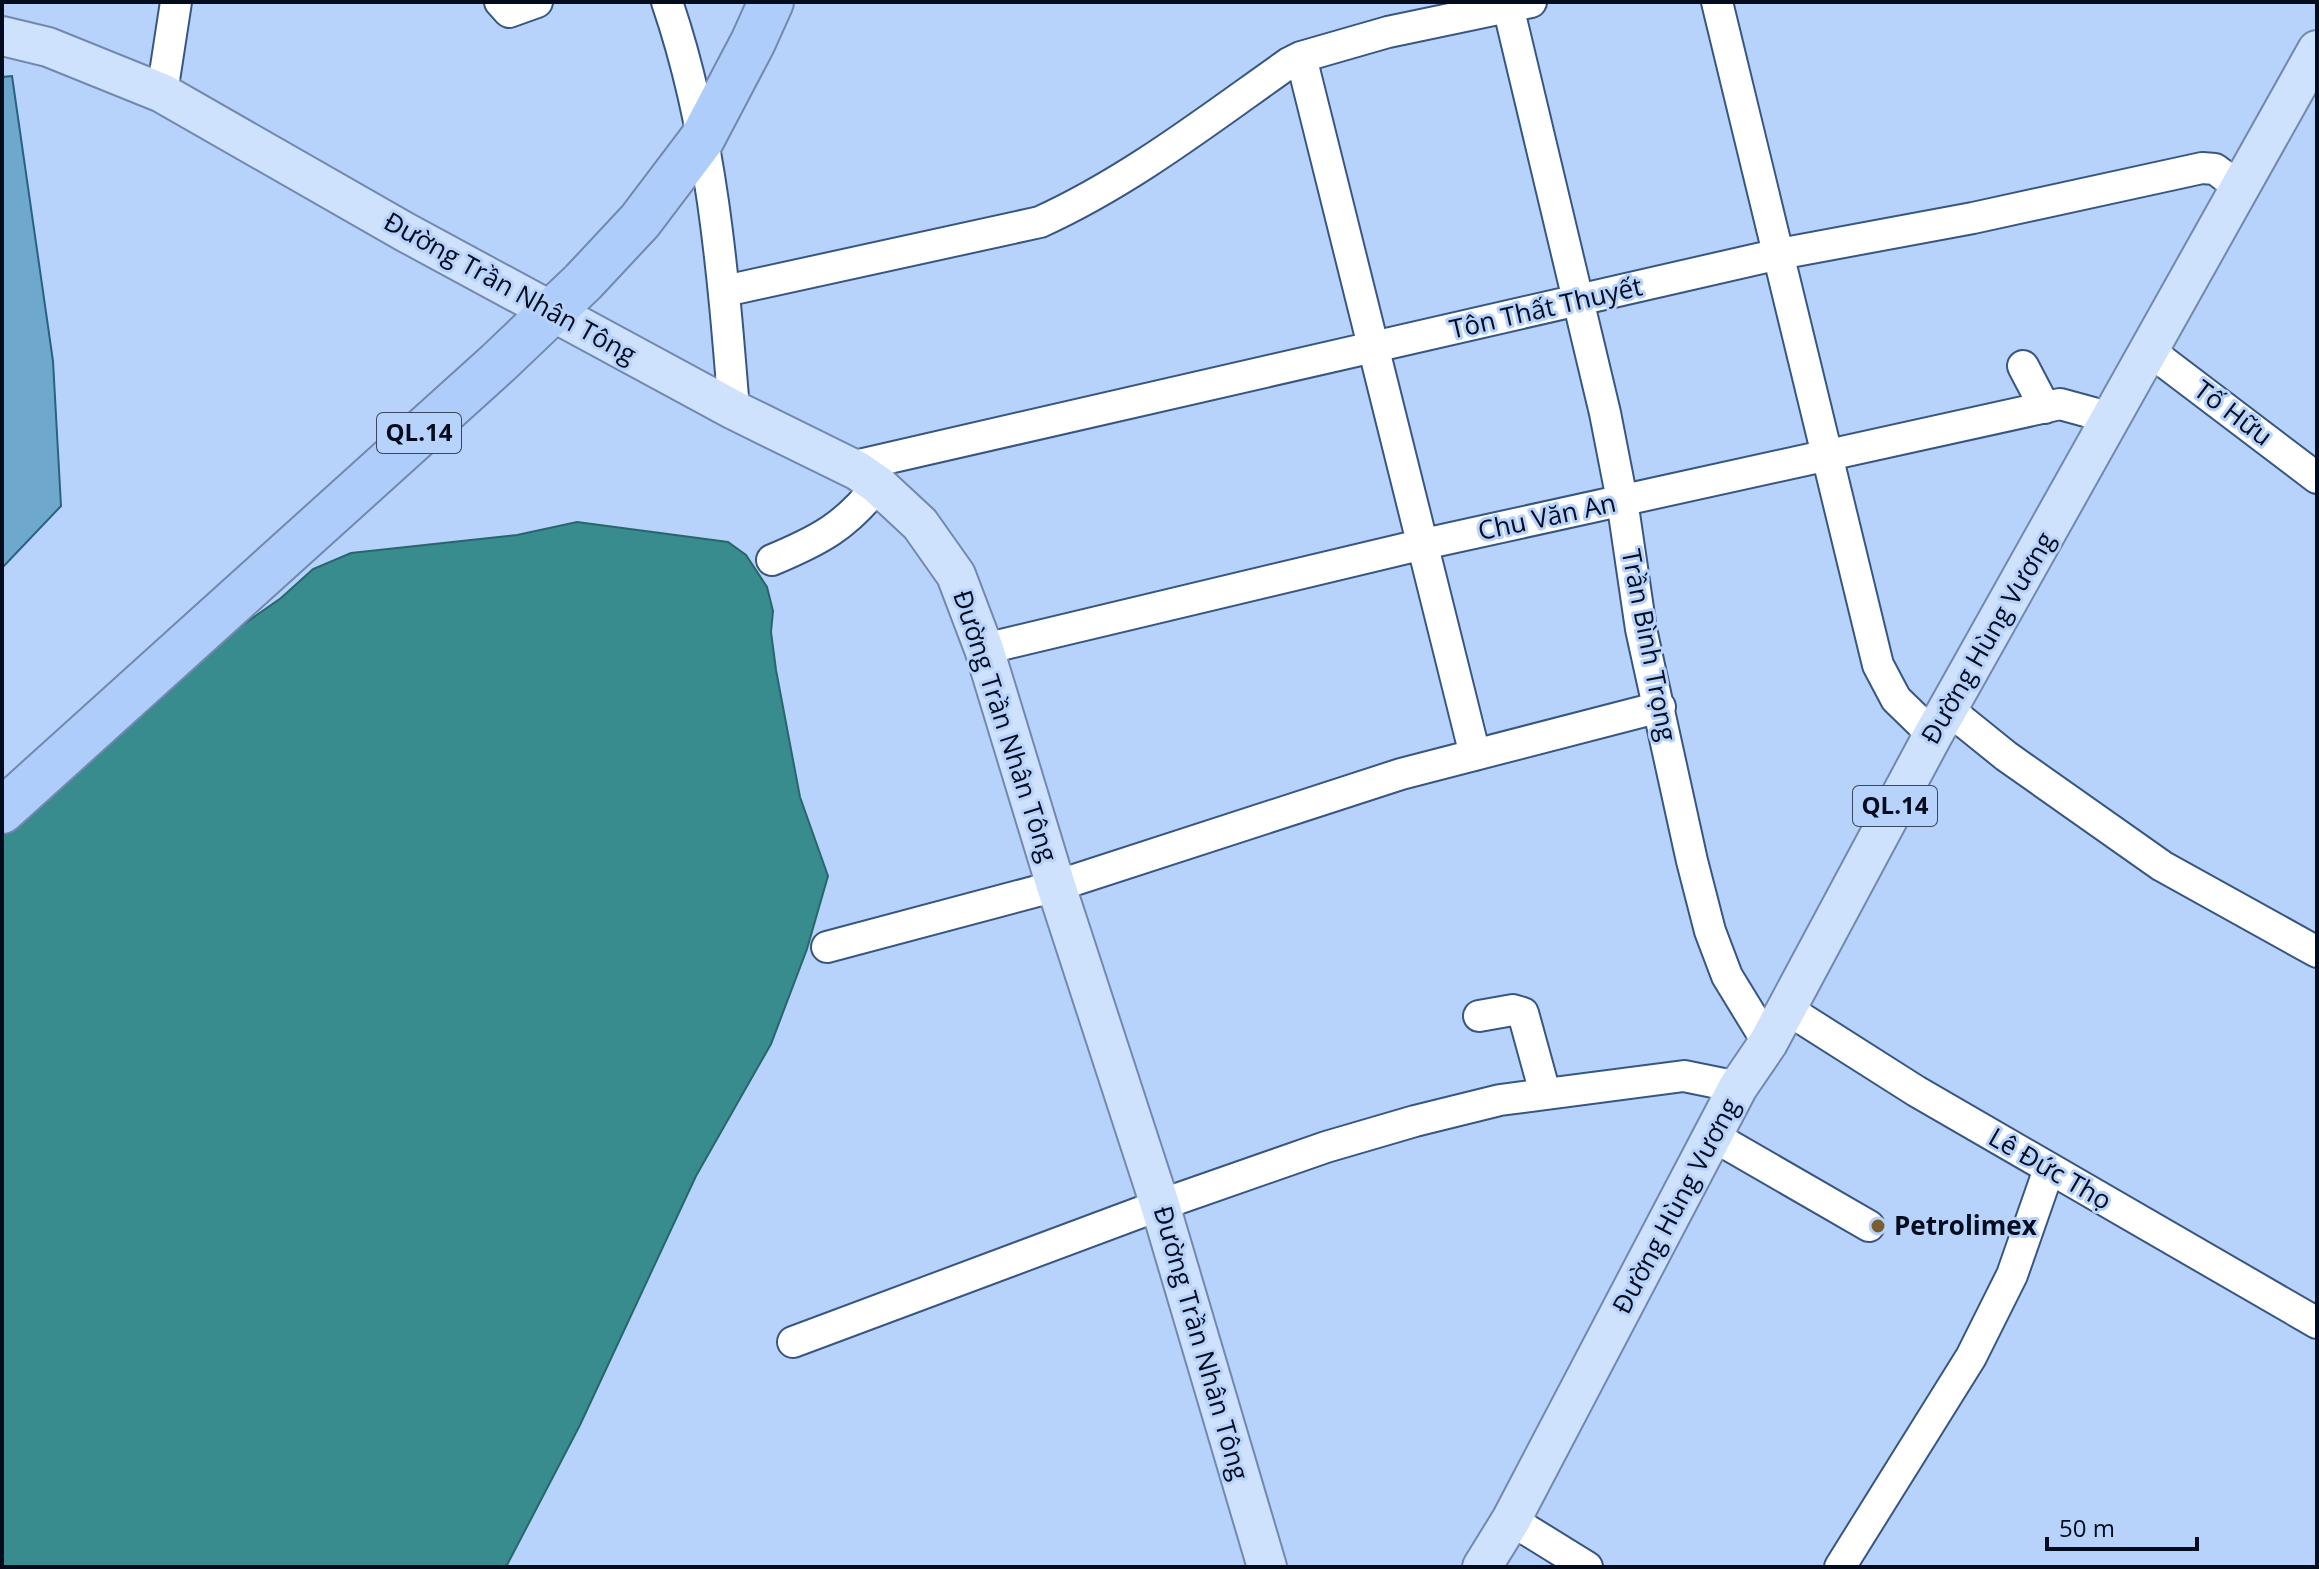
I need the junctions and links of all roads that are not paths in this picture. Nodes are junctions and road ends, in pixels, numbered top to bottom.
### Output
1 (176, 2) edge
2 (500, 2) edge
3 (537, 2) edge
4 (667, 2) edge
5 (771, 2) edge
6 (1717, 2) edge
7 (1516, 4) edge
8 (2, 36) edge
9 (2317, 50) edge
10 (1301, 57) junction
11 (162, 93) junction
12 (702, 139) junction
13 (2239, 187) junction
14 (1779, 254) junction
15 (725, 291) junction
16 (1578, 301) junction
17 (552, 312) junction
18 (1372, 347) junction
19 (2147, 349) junction
20 (2023, 366) dead end
21 (2045, 408) junction
22 (734, 410) junction
23 (2108, 425) junction
24 (1829, 455) junction
25 (864, 476) junction
26 (2317, 478) edge
27 (1622, 500) junction
28 (1424, 544) junction
29 (772, 560) dead end
30 (984, 649) junction
31 (1660, 707) junction
32 (1941, 722) junction
33 (1475, 755) junction
34 (2, 811) edge
35 (1056, 886) junction
36 (827, 947) dead end
37 (2317, 952) edge
38 (1787, 1009) junction
39 (1479, 1016) dead end
40 (1768, 1043) junction
41 (1738, 1087) junction
42 (1545, 1093) junction
43 (1713, 1136) junction
44 (2049, 1169) junction
45 (1160, 1205) junction
46 (1869, 1226) dead end
47 (2317, 1323) edge
48 (793, 1342) dead end
49 (1511, 1520) junction
50 (1267, 1567) edge
51 (1482, 1567) edge
52 (1587, 1567) edge
53 (1840, 1567) edge

1 - 11 street
2 - 3 street
4 - 12 street
5 - 12 highway, QL.14
6 - 14 street
7 - 10 street
7 - 16 street, Trần Bình Trọng
8 - 11 main road, Đường Trần Nhân Tông
9 - 13 main road, Đường Hùng Vương / QL.14
10 - 15 street
10 - 18 street
11 - 17 main road, Đường Trần Nhân Tông
12 - 15 street
12 - 17 highway, QL.14
13 - 14 street, Tôn Thất Thuyết
13 - 19 main road, Đường Hùng Vương / QL.14
14 - 16 street, Tôn Thất Thuyết
14 - 24 street
15 - 22 street
16 - 18 street, Tôn Thất Thuyết
16 - 27 street, Trần Bình Trọng
17 - 22 main road, Đường Trần Nhân Tông
17 - 34 highway, QL.14
18 - 25 street, Tôn Thất Thuyết
18 - 28 street
19 - 23 main road, Đường Hùng Vương / QL.14
19 - 26 street, Tố Hữu
20 - 21 street
21 - 23 street, Chu Văn An
21 - 24 street, Chu Văn An
22 - 25 main road, Đường Trần Nhân Tông
23 - 32 main road, Đường Hùng Vương / QL.14
24 - 27 street, Chu Văn An
24 - 32 street
25 - 29 street
25 - 30 main road, Đường Trần Nhân Tông
27 - 28 street, Chu Văn An
27 - 31 street, Trần Bình Trọng
28 - 30 street, Chu Văn An
28 - 33 street
30 - 35 main road, Đường Trần Nhân Tông
31 - 33 street
31 - 40 street, Trần Bình Trọng
32 - 37 street
32 - 38 main road, Đường Hùng Vương / QL.14
33 - 35 street
35 - 36 street
35 - 45 main road, Đường Trần Nhân Tông
38 - 40 main road, Đường Hùng Vương / QL.14
38 - 44 street, Lê Đức Thọ
39 - 42 street
40 - 41 main road, Đường Hùng Vương / QL.14
41 - 42 street
41 - 43 main road, Đường Hùng Vương / QL.14
42 - 45 street
43 - 46 street
43 - 49 main road, Đường Hùng Vương / QL.14
44 - 47 street, Lê Đức Thọ
44 - 53 street
45 - 48 street
45 - 50 main road, Đường Trần Nhân Tông
49 - 51 main road, Đường Hùng Vương / QL.14
49 - 52 street

